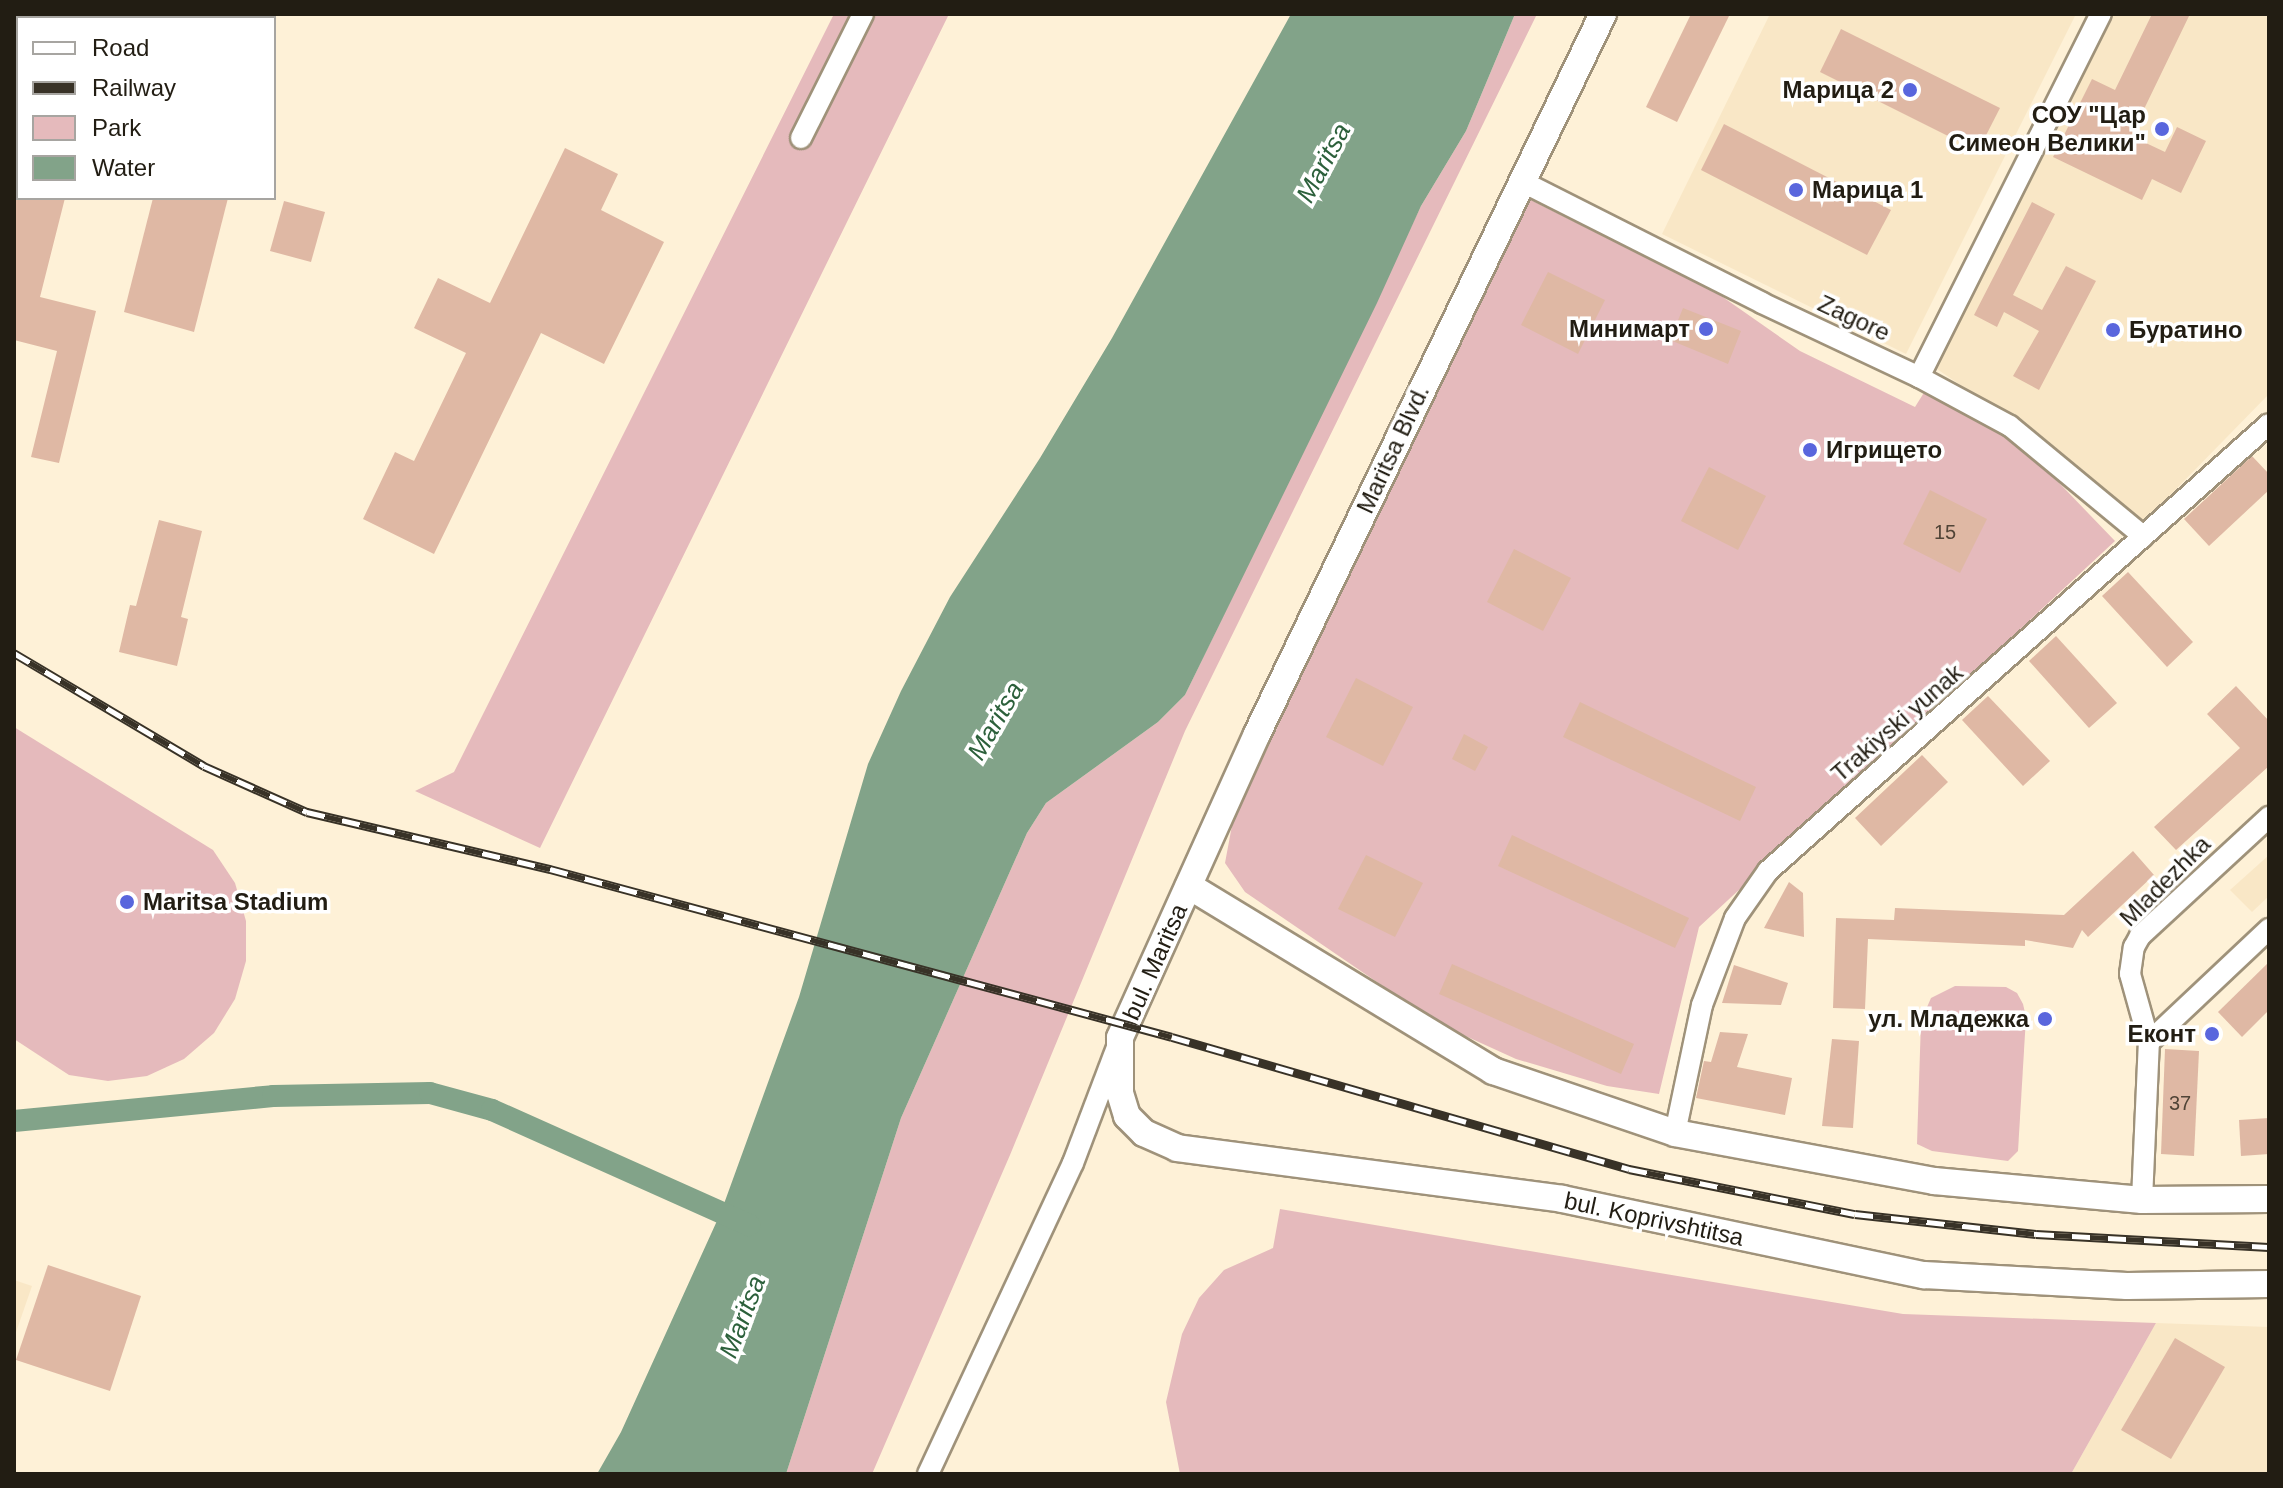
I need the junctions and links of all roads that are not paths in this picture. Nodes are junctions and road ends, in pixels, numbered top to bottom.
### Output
1 (863, 14) edge
2 (1603, 14) edge
3 (2101, 14) edge
4 (801, 138) dead end
5 (1521, 181) junction
6 (1919, 377) junction
7 (2269, 424) edge
8 (2143, 536) junction
9 (2269, 817) edge
10 (1189, 886) junction
11 (2269, 929) edge
12 (1120, 1038) junction
13 (2149, 1042) junction
14 (1675, 1133) junction
15 (2269, 1199) edge
16 (2142, 1200) junction
17 (2269, 1284) edge
18 (928, 1474) edge

1 - 4 street
2 - 5 main road, Maritsa Blvd.
3 - 6 street
5 - 6 street, Zagore
5 - 10 main road, Maritsa Blvd.
6 - 8 street, Zagore
7 - 8 street, Trakiyski yunak
8 - 14 street, Trakiyski yunak
9 - 13 street, Mladezhka
10 - 12 main road, bul. Maritsa
10 - 14 main road
11 - 13 street
12 - 17 main road, bul. Koprivshtitsa
12 - 18 street
13 - 16 street, Mladezhka
14 - 16 main road
15 - 16 main road

